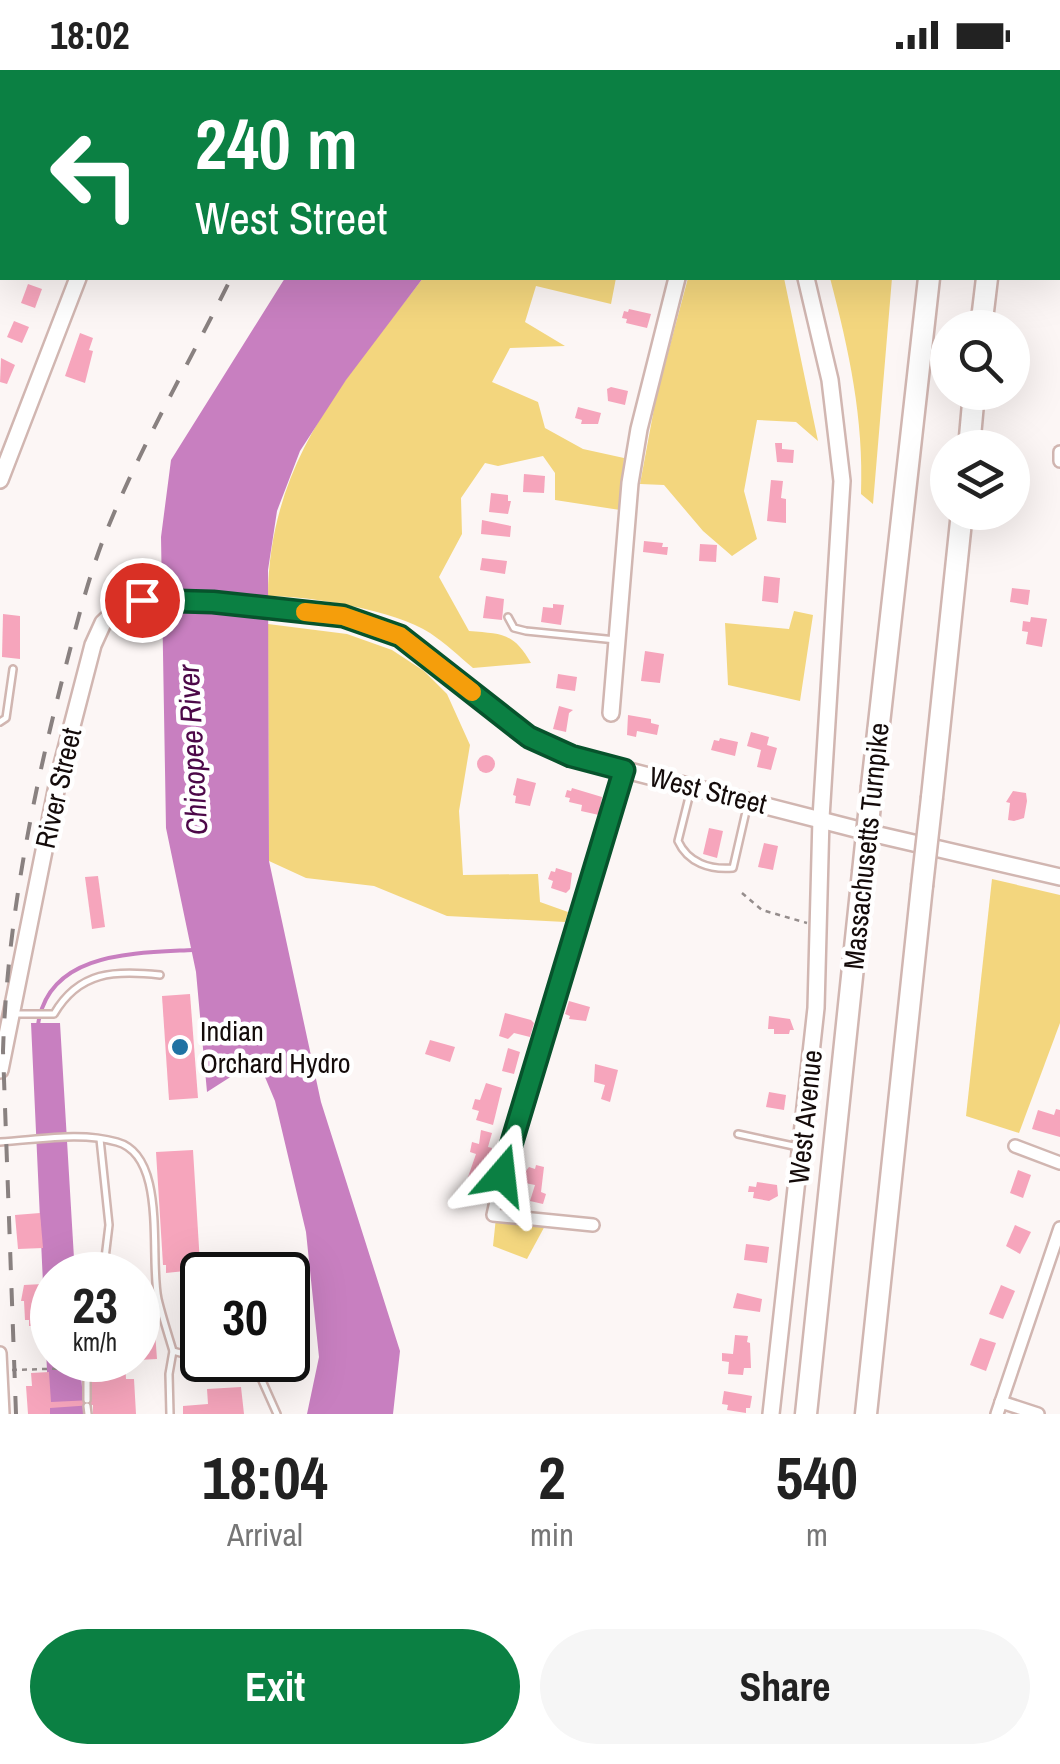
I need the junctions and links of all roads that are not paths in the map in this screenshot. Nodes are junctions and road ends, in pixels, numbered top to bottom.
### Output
1 (77, 280) edge
2 (676, 280) edge
3 (806, 280) edge
4 (929, 280) edge
5 (987, 280) edge
6 (983, 310) edge
7 (1060, 452) edge
8 (1060, 461) edge
9 (0, 480) edge
10 (960, 530) edge
11 (213, 602) joint
12 (508, 617) dead end
13 (619, 640) junction
14 (12, 669) dead end
15 (611, 713) dead end
16 (0, 722) edge
17 (624, 770) junction
18 (692, 786) junction
19 (749, 800) junction
20 (821, 818) junction
21 (1060, 877) edge
22 (160, 976) dead end
23 (13, 1014) junction
24 (0, 1070) edge
25 (738, 1134) dead end
26 (100, 1139) junction
27 (0, 1142) edge
28 (1015, 1146) dead end
29 (801, 1147) junction
30 (1060, 1163) edge
31 (592, 1226) dead end
32 (1060, 1228) edge
33 (106, 1252) edge
34 (155, 1252) edge
35 (160, 1306) edge
36 (172, 1352) junction
37 (0, 1353) edge
38 (180, 1354) edge
39 (1, 1370) edge
40 (86, 1382) edge
41 (263, 1382) edge
42 (999, 1408) edge
43 (2, 1414) edge
44 (88, 1414) edge
45 (170, 1414) edge
46 (277, 1414) edge
47 (771, 1414) edge
48 (806, 1414) edge
49 (866, 1414) edge
50 (1038, 1414) edge

1 - 9 main road
2 - 13 main road
3 - 20 main road, West Avenue
4 - 48 highway, Massachusetts Turnpike, bridge
5 - 6 highway
7 - 8 street
10 - 49 highway, bridge
11 - 17 main road, West Street
11 - 23 main road, River Street
12 - 13 lane
13 - 15 main road
14 - 16 lane
17 - 18 main road, West Street
17 - 31 street
18 - 19 main road, West Street
18 - 19 lane
19 - 20 main road, West Street
20 - 21 main road, West Street
20 - 29 main road, West Avenue
22 - 23 lane
23 - 24 main road, River Street
25 - 29 lane
26 - 27 lane
26 - 33 lane
26 - 34 lane
28 - 30 street
29 - 47 main road, West Avenue
32 - 42 street
35 - 36 lane
36 - 38 lane
36 - 45 lane
37 - 39 street
39 - 43 street
40 - 44 lane
41 - 46 lane
42 - 50 street

